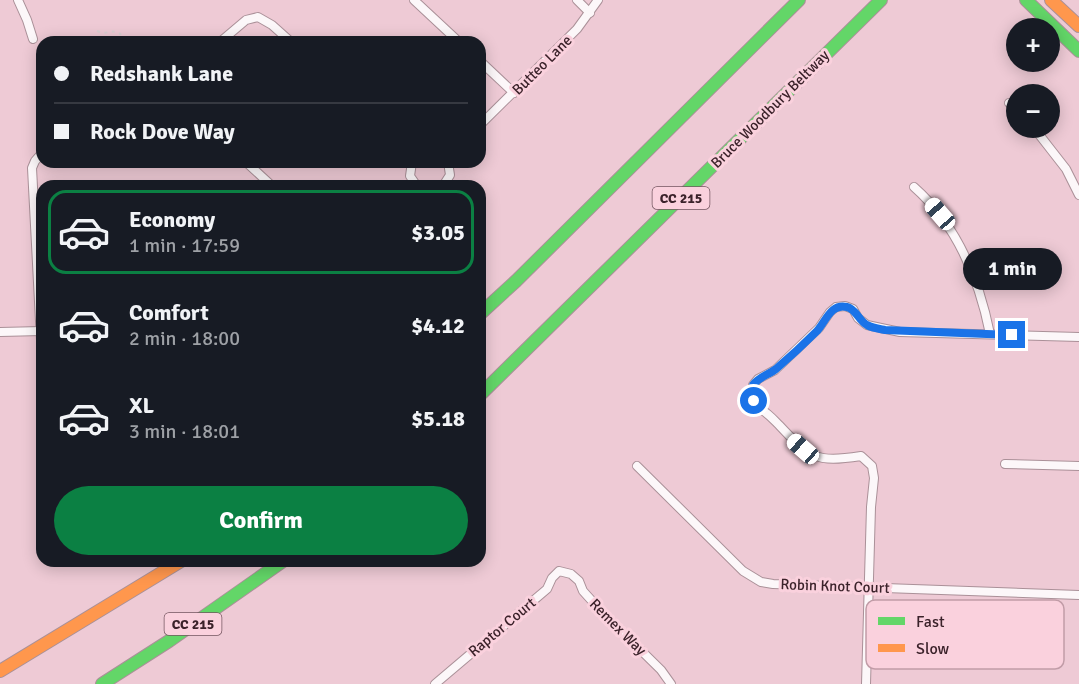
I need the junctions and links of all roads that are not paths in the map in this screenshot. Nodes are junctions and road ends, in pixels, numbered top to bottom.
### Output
1 (18, 0) edge
2 (414, 0) edge
3 (577, 0) edge
4 (598, 0) edge
5 (799, 0) edge
6 (881, 0) edge
7 (1026, 0) edge
8 (1051, 0) edge
9 (590, 12) junction
10 (1079, 26) edge
11 (227, 36) edge
12 (284, 36) edge
13 (453, 36) edge
14 (33, 39) dead end
15 (1079, 51) edge
16 (486, 67) edge
17 (514, 93) junction
18 (486, 119) edge
19 (1042, 138) edge
20 (36, 160) edge
21 (252, 168) edge
22 (266, 180) edge
23 (914, 187) dead end
24 (1079, 195) edge
25 (36, 246) edge
26 (486, 308) edge
27 (36, 331) edge
28 (0, 332) edge
29 (990, 334) junction
30 (1079, 337) edge
31 (486, 389) edge
32 (1005, 464) dead end
33 (637, 466) dead end
34 (1079, 466) edge
35 (171, 567) edge
36 (274, 567) edge
37 (565, 572) joint
38 (869, 588) junction
39 (1079, 594) edge
40 (869, 600) edge
41 (866, 669) edge
42 (0, 671) edge
43 (102, 684) edge
44 (436, 684) edge
45 (671, 684) edge
46 (866, 684) edge

1 - 14 street
2 - 13 street
3 - 9 street
4 - 9 street, Butteo Lane
5 - 26 main road
6 - 31 main road, Bruce Woodbury Beltway / CC 215
7 - 15 main road
8 - 10 main road
9 - 17 street, Butteo Lane
11 - 12 street
16 - 17 street
17 - 18 street, Butteo Lane
19 - 24 street
20 - 25 street
21 - 22 street
23 - 29 street
27 - 28 street
29 - 30 street
29 - 38 street
32 - 34 street
33 - 38 street, Robin Knot Court
35 - 42 main road
36 - 43 main road, CC 215
37 - 44 street, Raptor Court
37 - 45 street, Remex Way
38 - 39 street, Robin Knot Court
38 - 40 street
41 - 46 street

